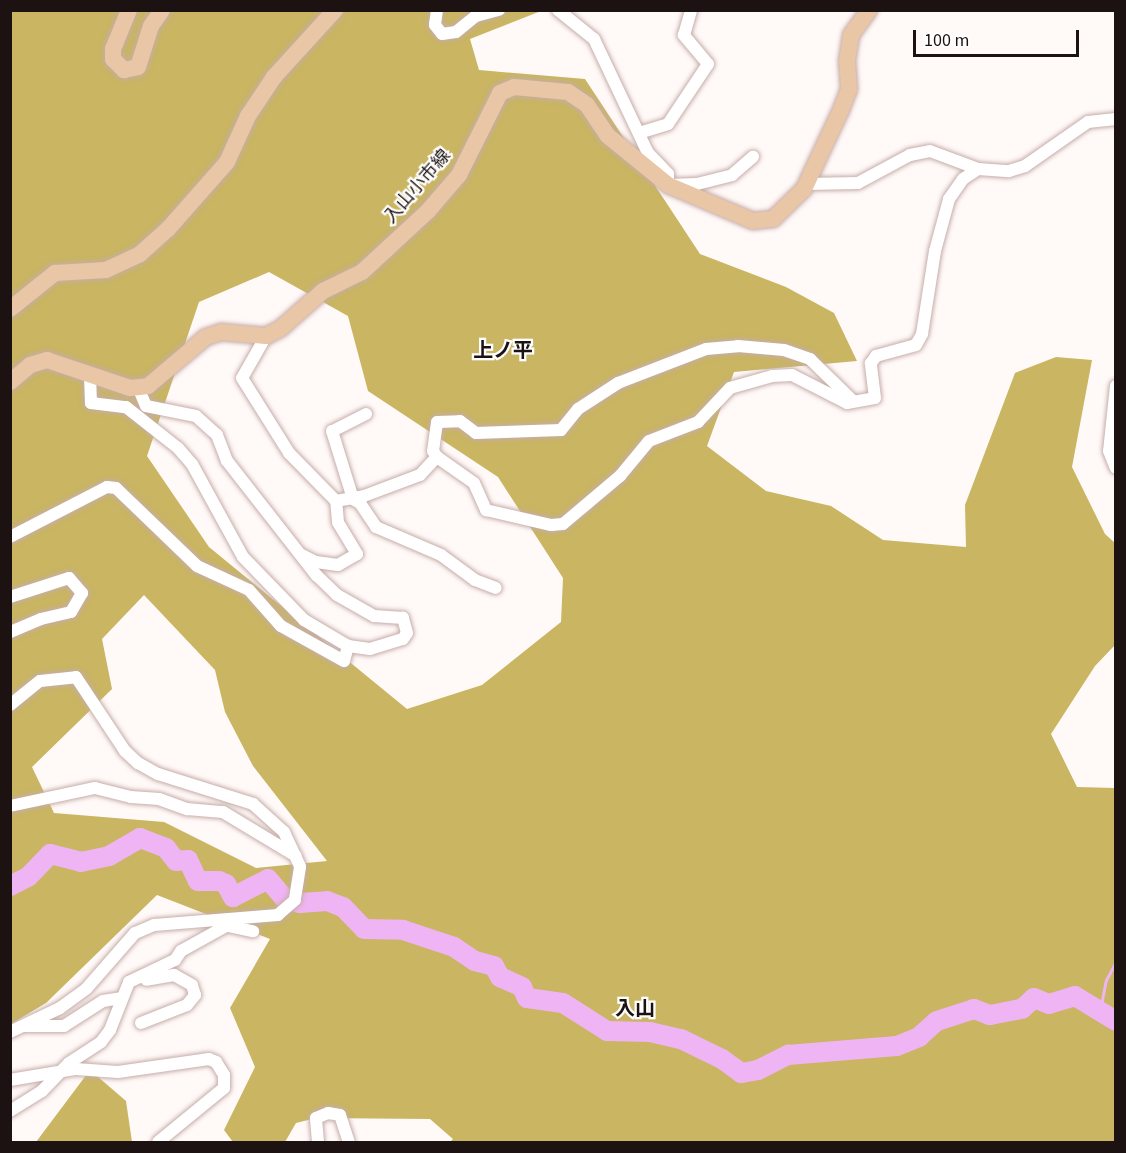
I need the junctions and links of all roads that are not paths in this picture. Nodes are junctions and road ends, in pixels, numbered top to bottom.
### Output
1 (129, 10) edge
2 (162, 10) edge
3 (335, 10) edge
4 (437, 10) edge
5 (499, 10) edge
6 (558, 10) edge
7 (691, 10) edge
8 (868, 10) edge
9 (1116, 119) edge
10 (639, 133) junction
11 (753, 158) dead end
12 (978, 169) junction
13 (806, 184) junction
14 (668, 185) junction
15 (10, 309) edge
16 (266, 336) junction
17 (90, 375) junction
18 (10, 382) edge
19 (1116, 386) edge
20 (138, 387) junction
21 (856, 404) junction
22 (366, 414) dead end
23 (437, 457) junction
24 (1116, 468) edge
25 (353, 499) junction
26 (336, 501) junction
27 (10, 537) edge
28 (299, 554) junction
29 (496, 588) dead end
30 (10, 597) edge
31 (10, 633) edge
32 (348, 646) junction
33 (10, 705) edge
34 (10, 806) edge
35 (296, 856) junction
36 (209, 922) junction
37 (226, 926) junction
38 (253, 932) dead end
39 (138, 978) junction
40 (121, 998) junction
41 (141, 1023) dead end
42 (26, 1026) junction
43 (10, 1032) edge
44 (60, 1072) junction
45 (10, 1080) edge
46 (10, 1110) edge
47 (158, 1143) edge
48 (318, 1143) edge
49 (349, 1143) edge

1 - 2 main road
3 - 15 main road
4 - 5 street
6 - 10 street
7 - 10 street
8 - 13 main road, 入山小市線
9 - 12 street
10 - 14 street
11 - 14 street
12 - 13 street
12 - 21 street
13 - 14 main road, 入山小市線
14 - 16 main road, 入山小市線
16 - 20 main road
16 - 26 street
17 - 18 main road
17 - 20 main road
17 - 32 street
19 - 24 street
20 - 28 street
21 - 23 street
21 - 23 street
22 - 25 street
23 - 25 street
25 - 26 street
25 - 29 street
26 - 28 street
27 - 32 street
28 - 32 street
30 - 31 street
33 - 35 street
34 - 35 street
35 - 36 street
36 - 37 street
36 - 42 street
37 - 38 street
37 - 39 street
39 - 40 street
39 - 41 street
40 - 42 street
40 - 44 street
42 - 43 street
44 - 45 street
44 - 46 street
44 - 47 street
48 - 49 street

